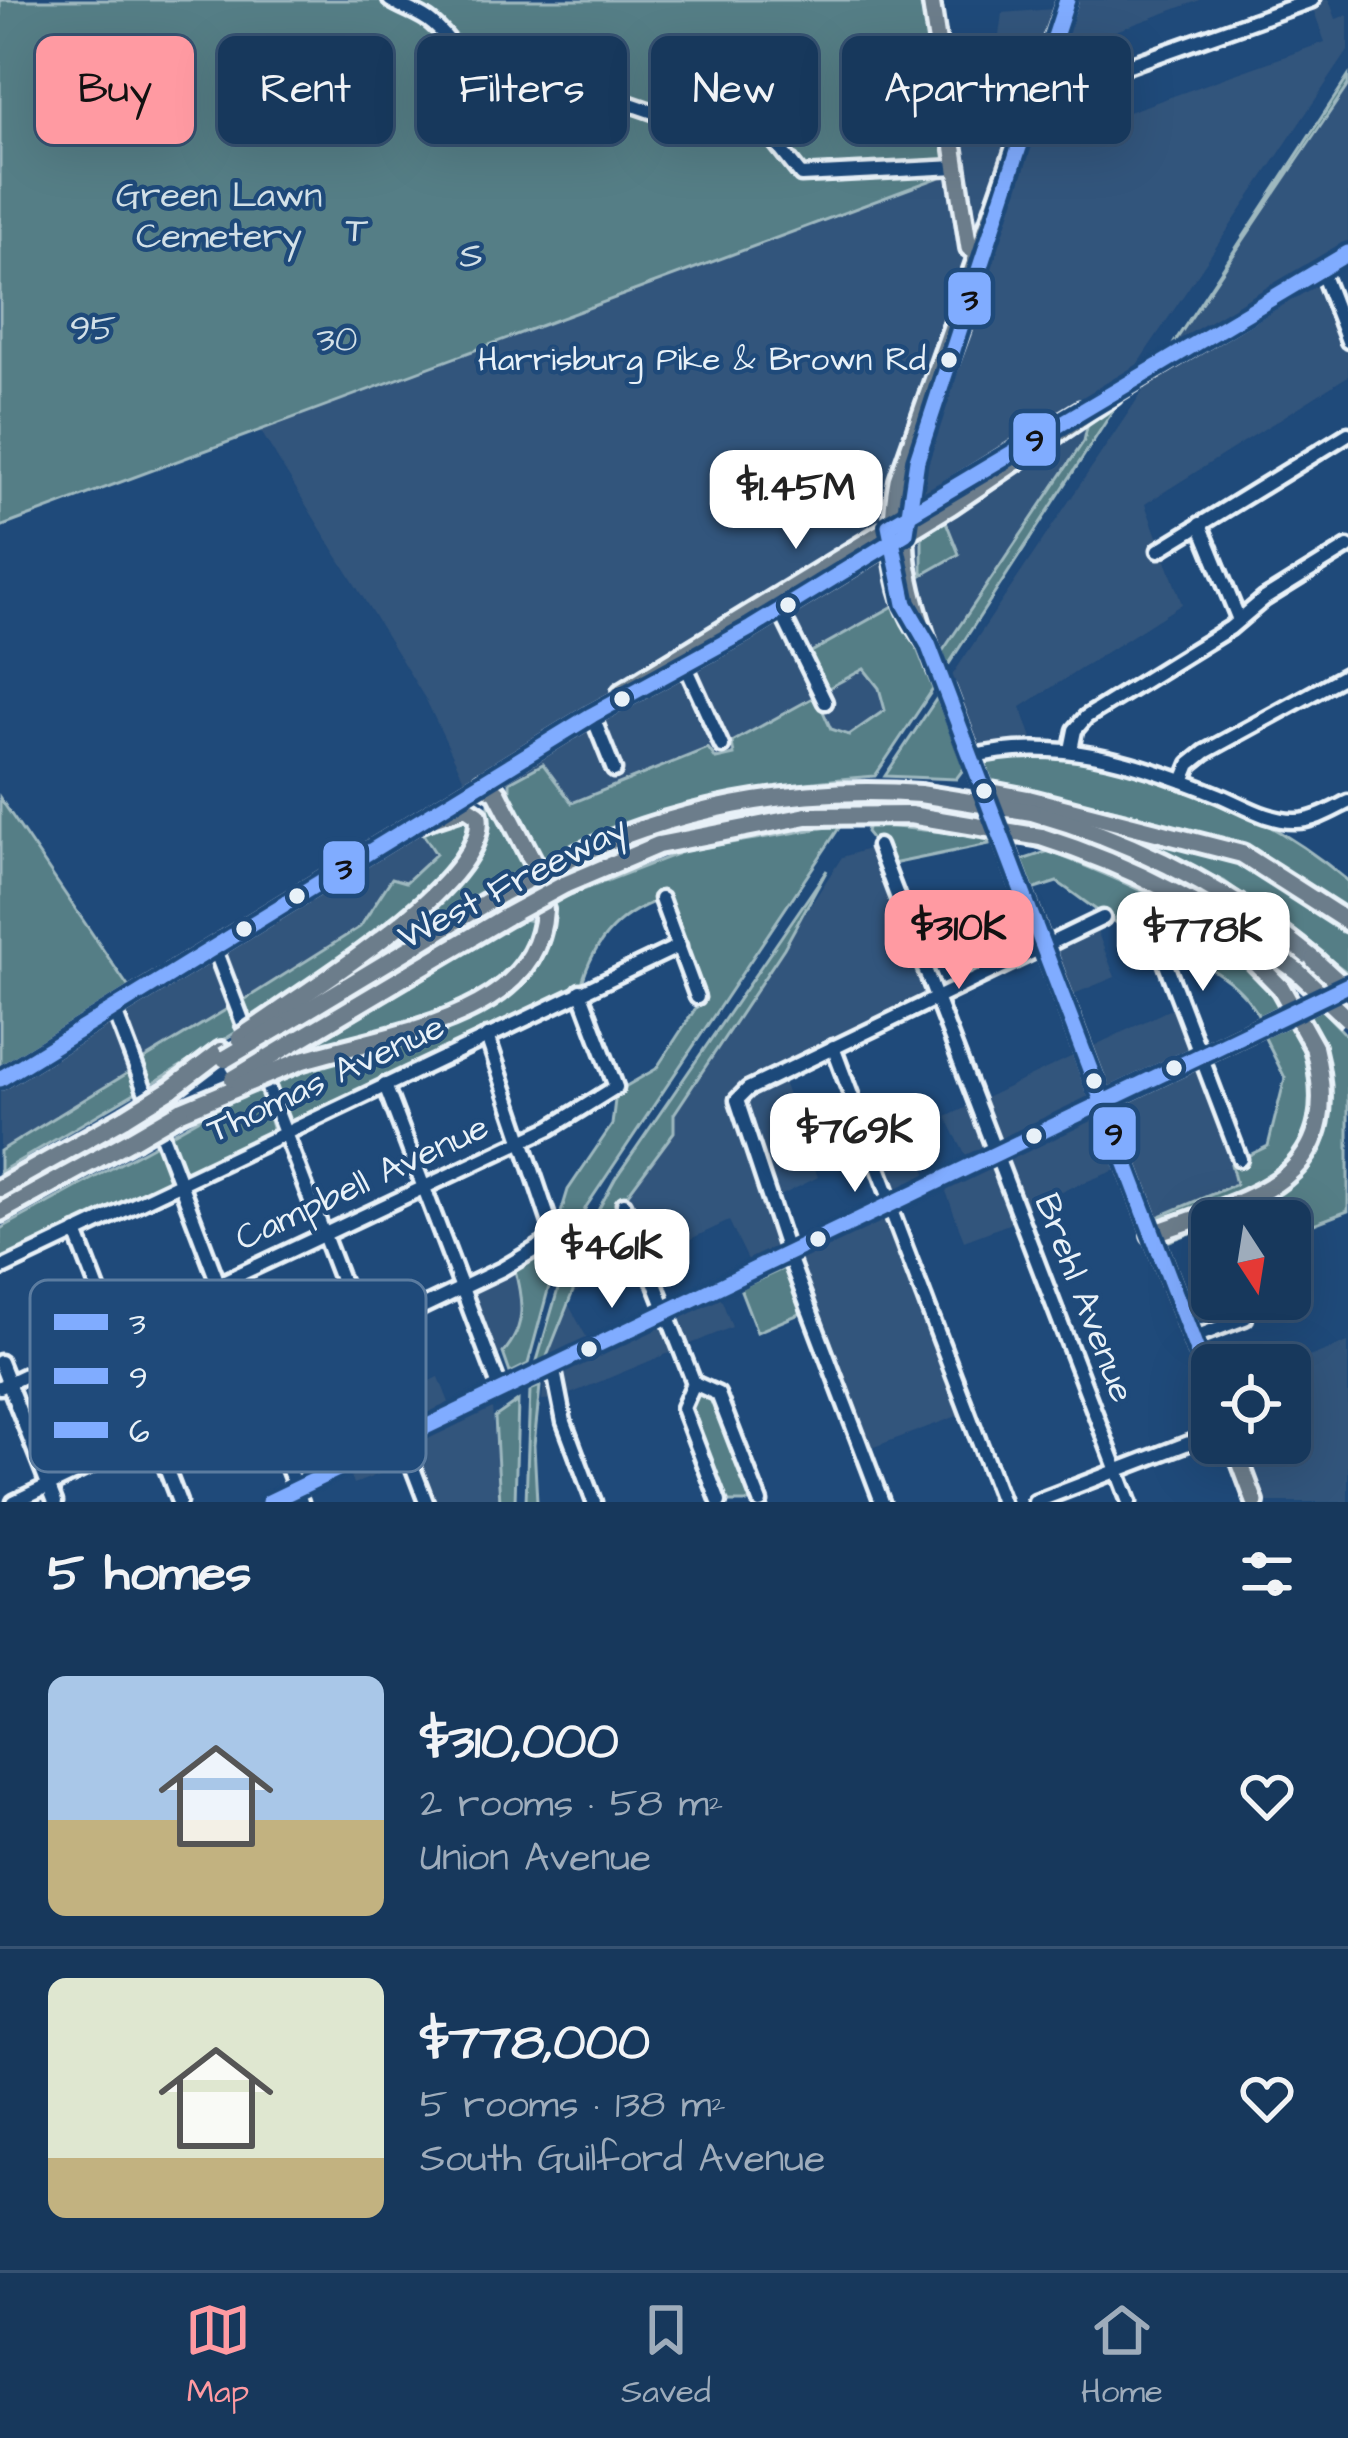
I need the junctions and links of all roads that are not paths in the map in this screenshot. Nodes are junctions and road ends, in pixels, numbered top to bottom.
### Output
1 (390, 0) edge
2 (931, 0) edge
3 (1067, 0) edge
4 (1312, 0) edge
5 (1056, 36) edge
6 (1131, 64) edge
7 (1020, 144) edge
8 (957, 167) junction
9 (1348, 253) edge
10 (980, 256) junction
11 (1321, 270) junction
12 (973, 277) junction
13 (1348, 341) edge
14 (1113, 396) junction
15 (1348, 434) edge
16 (917, 460) junction
17 (948, 489) junction
18 (906, 515) junction
19 (1200, 524) junction
20 (906, 533) junction
21 (890, 534) junction
22 (1348, 547) edge
23 (1159, 550) dead end
24 (776, 603) junction
25 (1239, 620) junction
26 (928, 644) junction
27 (683, 660) junction
28 (937, 670) dead end
29 (1348, 674) edge
30 (946, 690) dead end
31 (825, 702) dead end
32 (592, 716) junction
33 (722, 746) dead end
34 (1071, 750) junction
35 (971, 757) junction
36 (614, 770) dead end
37 (1183, 781) junction
38 (482, 783) junction
39 (1348, 802) edge
40 (1030, 805) junction
41 (420, 822) junction
42 (479, 831) junction
43 (878, 846) dead end
44 (533, 862) dead end
45 (1171, 888) junction
46 (662, 899) dead end
47 (544, 910) dead end
48 (1103, 918) dead end
49 (1348, 922) edge
50 (1045, 945) junction
51 (679, 946) junction
52 (1159, 946) dead end
53 (214, 947) junction
54 (1348, 988) edge
55 (580, 991) junction
56 (697, 997) dead end
57 (935, 997) junction
58 (114, 1009) junction
59 (1348, 1019) edge
60 (277, 1021) junction
61 (487, 1036) junction
62 (833, 1047) junction
63 (296, 1053) junction
64 (1200, 1056) junction
65 (0, 1079) edge
66 (385, 1085) junction
67 (1102, 1102) junction
68 (286, 1132) junction
69 (523, 1140) junction
70 (997, 1154) junction
71 (1240, 1159) dead end
72 (179, 1182) junction
73 (423, 1186) junction
74 (0, 1188) edge
75 (624, 1204) dead end
76 (891, 1204) junction
77 (0, 1212) edge
78 (76, 1232) junction
79 (324, 1233) junction
80 (1152, 1234) junction
81 (788, 1254) junction
82 (0, 1269) edge
83 (94, 1280) edge
84 (216, 1280) edge
85 (226, 1280) edge
86 (342, 1280) edge
87 (462, 1287) junction
88 (426, 1304) edge
89 (667, 1312) junction
90 (1240, 1320) edge
91 (1192, 1338) junction
92 (1194, 1344) edge
93 (0, 1362) edge
94 (553, 1366) junction
95 (694, 1383) junction
96 (4, 1386) edge
97 (501, 1391) junction
98 (426, 1426) edge
99 (1191, 1442) edge
100 (30, 1445) edge
101 (1240, 1464) edge
102 (1117, 1470) junction
103 (42, 1472) edge
104 (77, 1472) edge
105 (167, 1472) edge
106 (341, 1472) edge
107 (414, 1472) edge
108 (48, 1486) junction
109 (298, 1496) edge
110 (14, 1502) edge
111 (55, 1502) edge
112 (178, 1502) edge
113 (269, 1502) edge
114 (426, 1502) edge
115 (595, 1502) edge
116 (719, 1502) edge
117 (760, 1502) edge
118 (882, 1502) edge
119 (1002, 1502) edge
120 (1035, 1502) edge
121 (1130, 1502) edge
122 (1255, 1502) edge

1 - 8 street
2 - 8 main road
3 - 5 main road
4 - 6 street
7 - 10 main road
8 - 10 main road
9 - 11 street
10 - 12 main road
11 - 13 street
11 - 14 street
12 - 16 main road
12 - 21 main road
14 - 17 main road
14 - 20 main road
15 - 19 street
16 - 17 main road
16 - 18 main road
17 - 18 main road
18 - 20 main road
18 - 21 main road
19 - 23 street
19 - 25 street
20 - 21 main road
20 - 26 main road
21 - 24 main road
21 - 26 main road
22 - 25 street
24 - 27 main road
24 - 31 street
25 - 34 street
26 - 28 main road
27 - 32 main road
27 - 33 street
29 - 37 street
30 - 35 main road
32 - 36 street
32 - 38 main road
34 - 35 street
34 - 37 street
35 - 50 main road
37 - 39 street
38 - 41 main road
38 - 42 highway
38 - 44 highway
40 - 49 highway
40 - 54 highway, West Freeway, bridge
40 - 60 highway, West Freeway, bridge
41 - 42 highway
41 - 53 main road
42 - 60 highway
43 - 57 street, Brehl Avenue
45 - 59 highway, West Freeway, bridge
45 - 63 highway, West Freeway, bridge
45 - 80 highway, bridge
46 - 51 street
47 - 63 highway
48 - 50 street
50 - 57 street
50 - 67 main road
51 - 55 street, Thomas Avenue
51 - 56 street
52 - 64 street
53 - 58 main road
53 - 68 street
54 - 64 main road
55 - 61 street, Thomas Avenue
55 - 69 street, Campbell Avenue
57 - 62 street
57 - 70 street, Brehl Avenue
58 - 65 main road
58 - 72 street
60 - 74 highway, West Freeway, bridge
61 - 66 street, Thomas Avenue
61 - 69 street
62 - 76 street
62 - 81 street
63 - 77 highway, West Freeway, bridge
64 - 67 main road
64 - 71 street
66 - 68 street, Thomas Avenue
66 - 73 street
67 - 70 street
67 - 80 main road
68 - 72 street, Thomas Avenue
68 - 79 street
69 - 73 street, Campbell Avenue
69 - 87 street
70 - 76 street
70 - 102 street, Brehl Avenue
72 - 78 street, Thomas Avenue
72 - 84 street
73 - 79 street, Campbell Avenue
73 - 87 street
75 - 89 street
76 - 81 street
76 - 119 street
78 - 82 street, Thomas Avenue
78 - 83 street
79 - 85 street, Campbell Avenue
79 - 86 street
80 - 91 main road
81 - 89 street
81 - 118 street
87 - 88 street
87 - 97 street
89 - 94 street
89 - 95 street
90 - 91 street
91 - 92 main road
93 - 96 street
94 - 97 street
94 - 115 street
95 - 116 street
95 - 117 street
96 - 100 street
97 - 98 street
99 - 102 street
101 - 122 main road
102 - 120 street
102 - 121 street, Brehl Avenue
103 - 108 street
104 - 108 street
105 - 112 street
106 - 109 street
107 - 114 street
108 - 110 street
108 - 111 street
109 - 113 street

